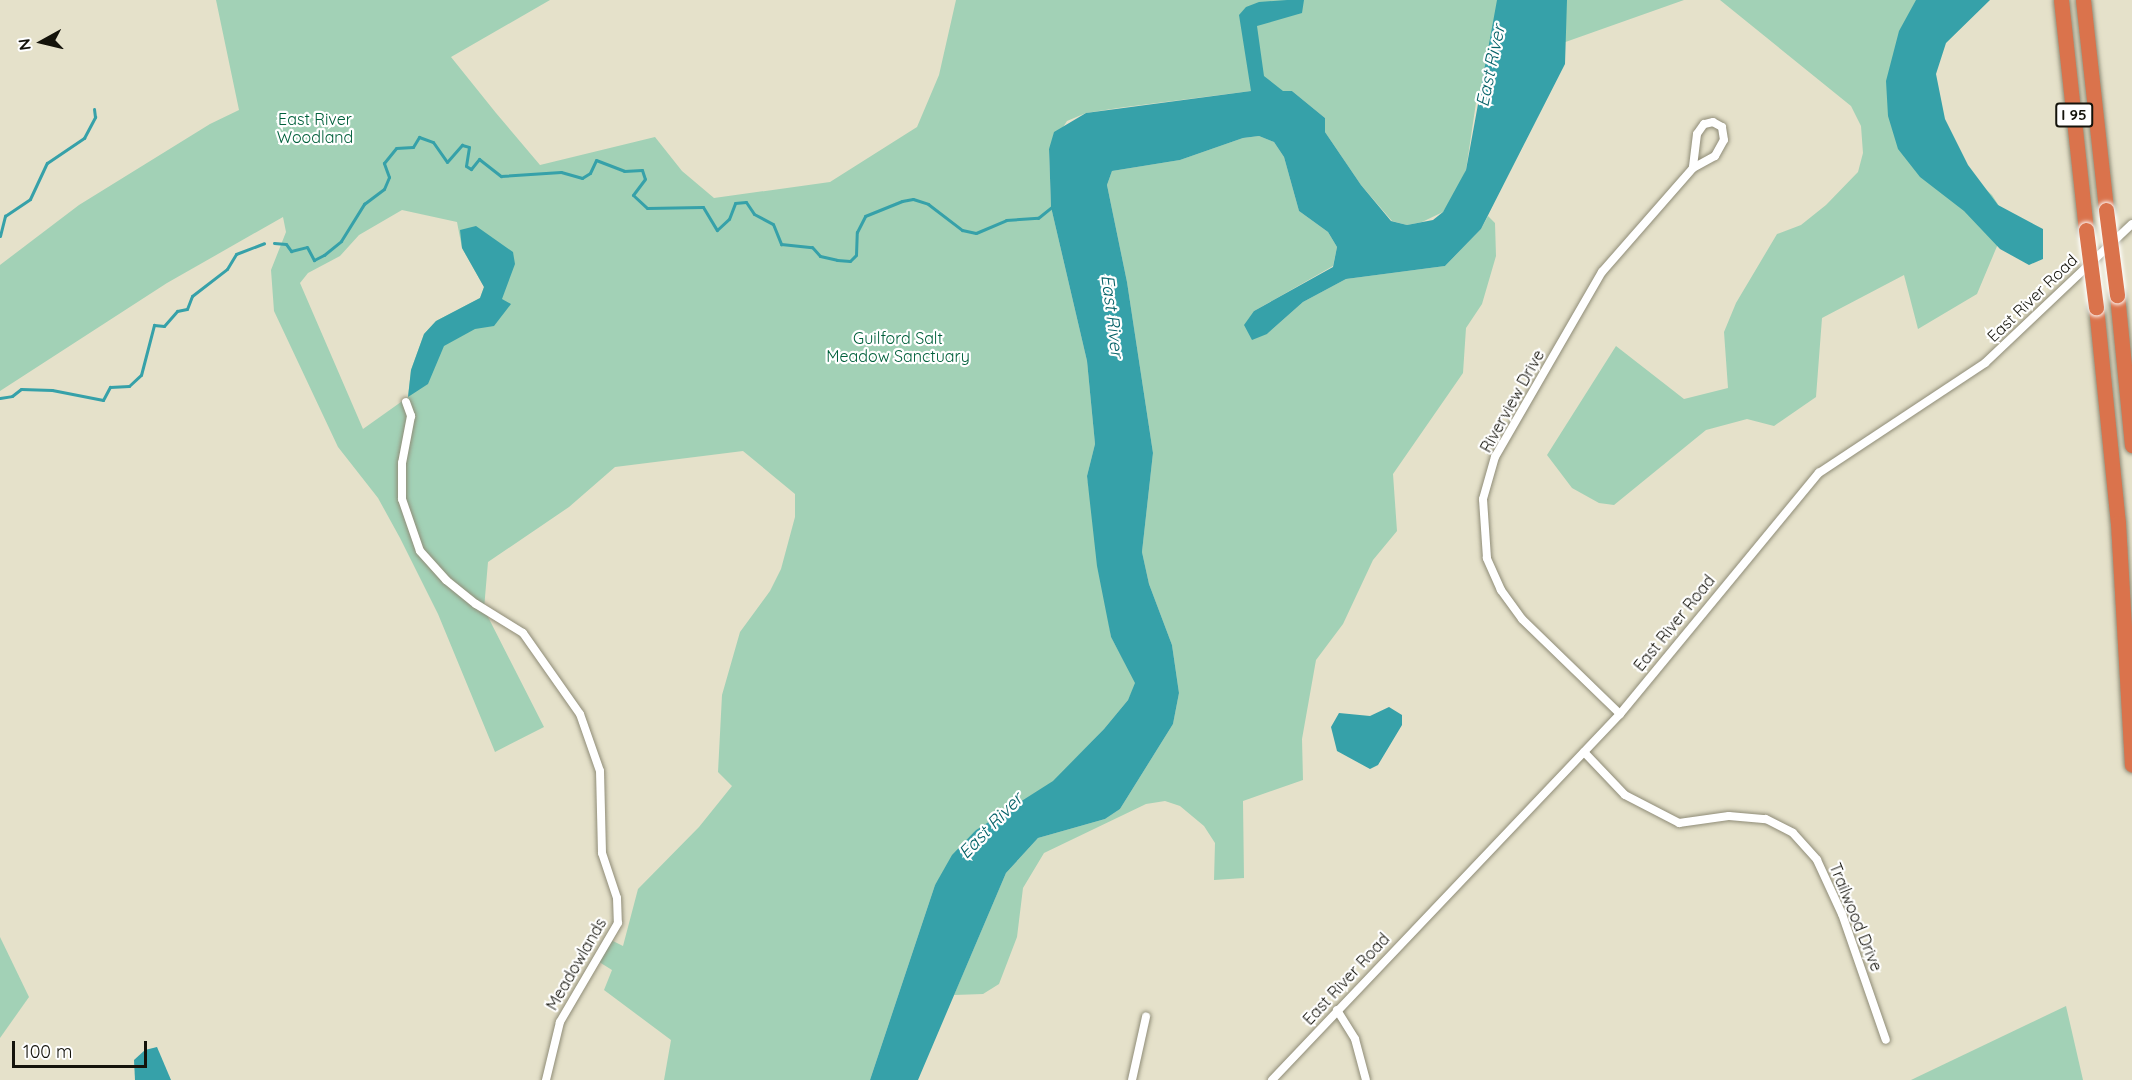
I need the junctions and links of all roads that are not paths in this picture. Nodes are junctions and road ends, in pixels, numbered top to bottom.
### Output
1 (2061, 0) edge
2 (2083, 0) edge
3 (1693, 168) junction
4 (2132, 224) edge
5 (406, 402) dead end
6 (2132, 445) edge
7 (1620, 714) junction
8 (1584, 752) junction
9 (2132, 765) edge
10 (1337, 1010) junction
11 (1146, 1017) dead end
12 (1886, 1040) dead end
13 (1276, 1078) edge
14 (546, 1080) edge
15 (1132, 1080) edge
16 (1366, 1080) edge

1 - 9 highway, I 95, bridge
2 - 6 highway, I 95, bridge
3 - 3 street, Riverview Drive
3 - 7 street, Riverview Drive
4 - 7 street, East River Road
5 - 14 street, Meadowlands
7 - 8 street, East River Road
8 - 10 street, East River Road
8 - 12 street, Trailwood Drive
10 - 13 street, East River Road
10 - 16 street
11 - 15 street

